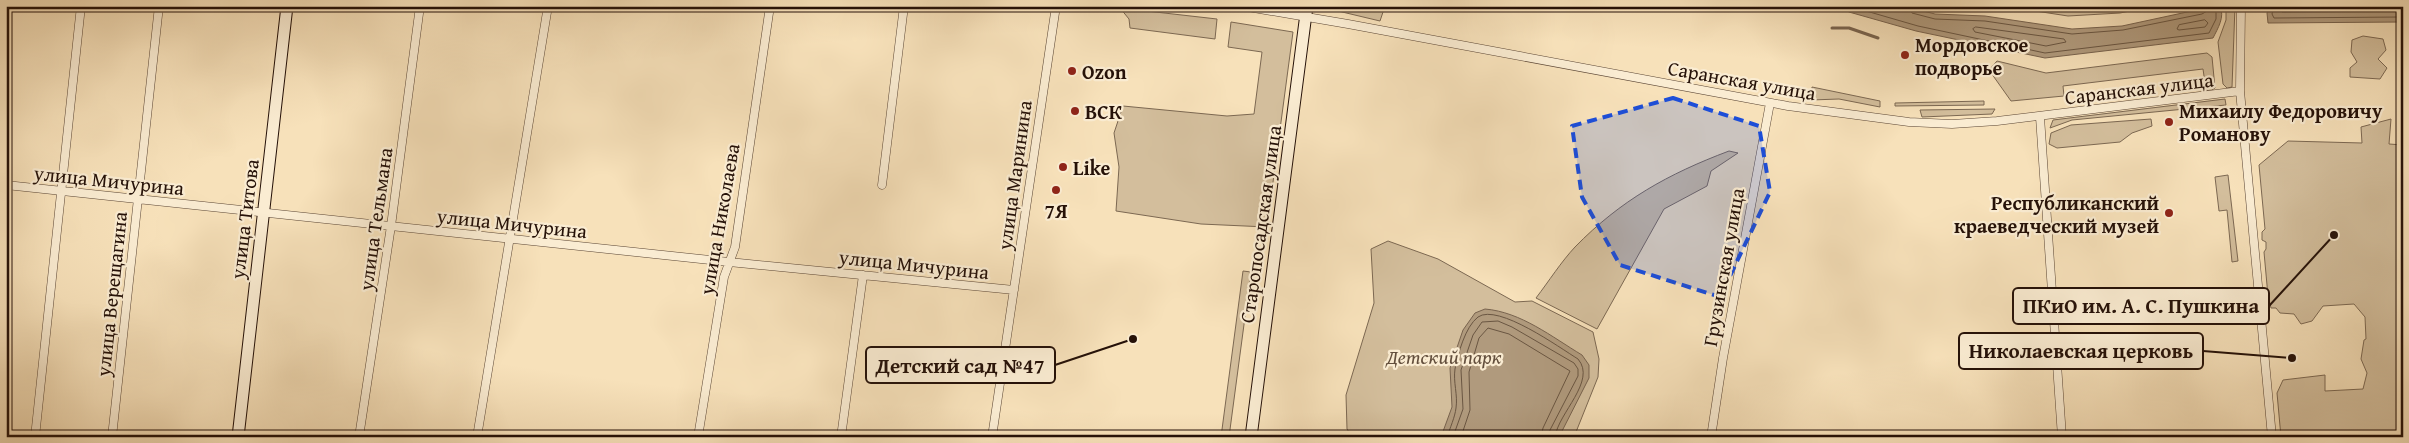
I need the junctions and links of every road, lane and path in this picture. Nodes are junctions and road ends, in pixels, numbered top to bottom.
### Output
1 (81, 6) edge
2 (160, 6) edge
3 (287, 6) edge
4 (420, 6) edge
5 (548, 6) edge
6 (770, 6) edge
7 (904, 6) edge
8 (1056, 6) edge
9 (1242, 6) edge
10 (2241, 6) edge
11 (1307, 11) edge
12 (2240, 92) junction
13 (1770, 103) junction
14 (2040, 117) junction
15 (6, 185) edge
16 (882, 185) dead end
17 (61, 191) junction
18 (138, 200) junction
19 (263, 212) junction
20 (391, 226) junction
21 (510, 239) junction
22 (729, 262) junction
23 (863, 275) junction
24 (1014, 290) junction
25 (35, 437) edge
26 (112, 437) edge
27 (238, 437) edge
28 (359, 437) edge
29 (477, 437) edge
30 (698, 437) edge
31 (840, 437) edge
32 (992, 437) edge
33 (1251, 437) edge
34 (1711, 437) edge
35 (2062, 437) edge
36 (2272, 437) edge

1 - 17 street
2 - 18 street, улица Верещагина
3 - 19 main road, улица Титова
4 - 20 street, улица Тельмана
5 - 21 street
6 - 22 street, улица Николаева
7 - 16 street
8 - 24 street, улица Маринина
9 - 11 street, Саранская улица
10 - 12 street
11 - 13 street, Саранская улица
11 - 33 main road, Старопосадская улица
12 - 14 street, Саранская улица
12 - 36 street
13 - 14 street, Саранская улица
13 - 34 street, Грузинская улица
14 - 35 street
15 - 17 street, улица Мичурина
17 - 18 street, улица Мичурина
17 - 25 street
18 - 19 street, улица Мичурина
18 - 26 street, улица Верещагина
19 - 20 street, улица Мичурина
19 - 27 main road, улица Титова
20 - 21 street, улица Мичурина
20 - 28 street, улица Тельмана
21 - 22 street, улица Мичурина
21 - 29 street
22 - 23 street, улица Мичурина
22 - 30 street, улица Николаева
23 - 24 street, улица Мичурина
23 - 31 street
24 - 32 street, улица Маринина

